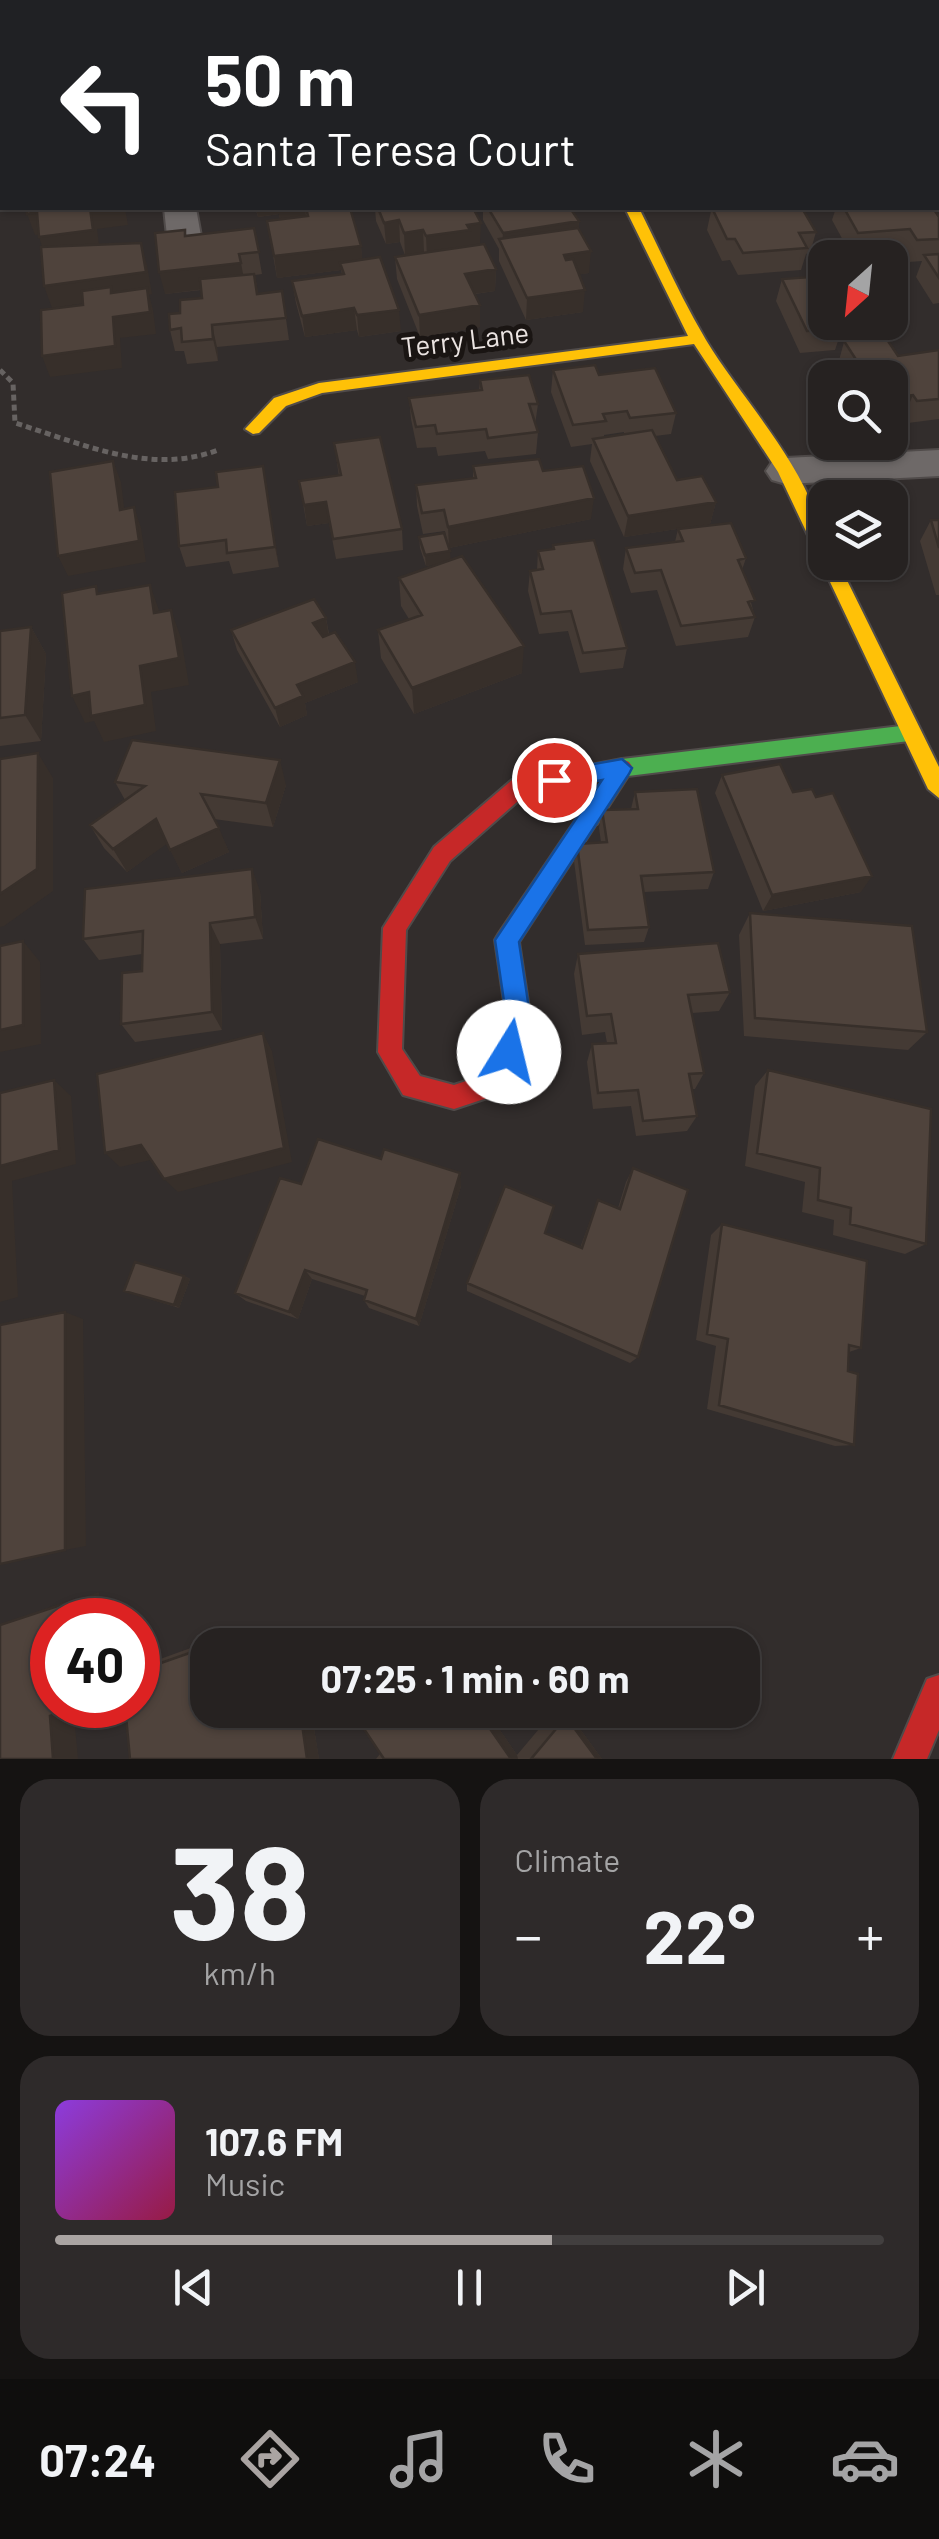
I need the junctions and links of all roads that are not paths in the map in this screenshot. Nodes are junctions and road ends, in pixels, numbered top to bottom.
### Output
1 (633, 210) edge
2 (698, 338) junction
3 (254, 430) road end
4 (939, 463) edge
5 (786, 471) junction
6 (808, 518) edge
7 (837, 580) edge
8 (909, 732) junction
9 (622, 768) junction
10 (939, 789) edge
11 (939, 1691) edge
12 (910, 1759) edge

1 - 2 street
2 - 3 street, Terry Lane
2 - 5 street
4 - 5 street
5 - 6 street
7 - 8 street
8 - 9 street
8 - 10 street
9 - 9 street
11 - 12 street

